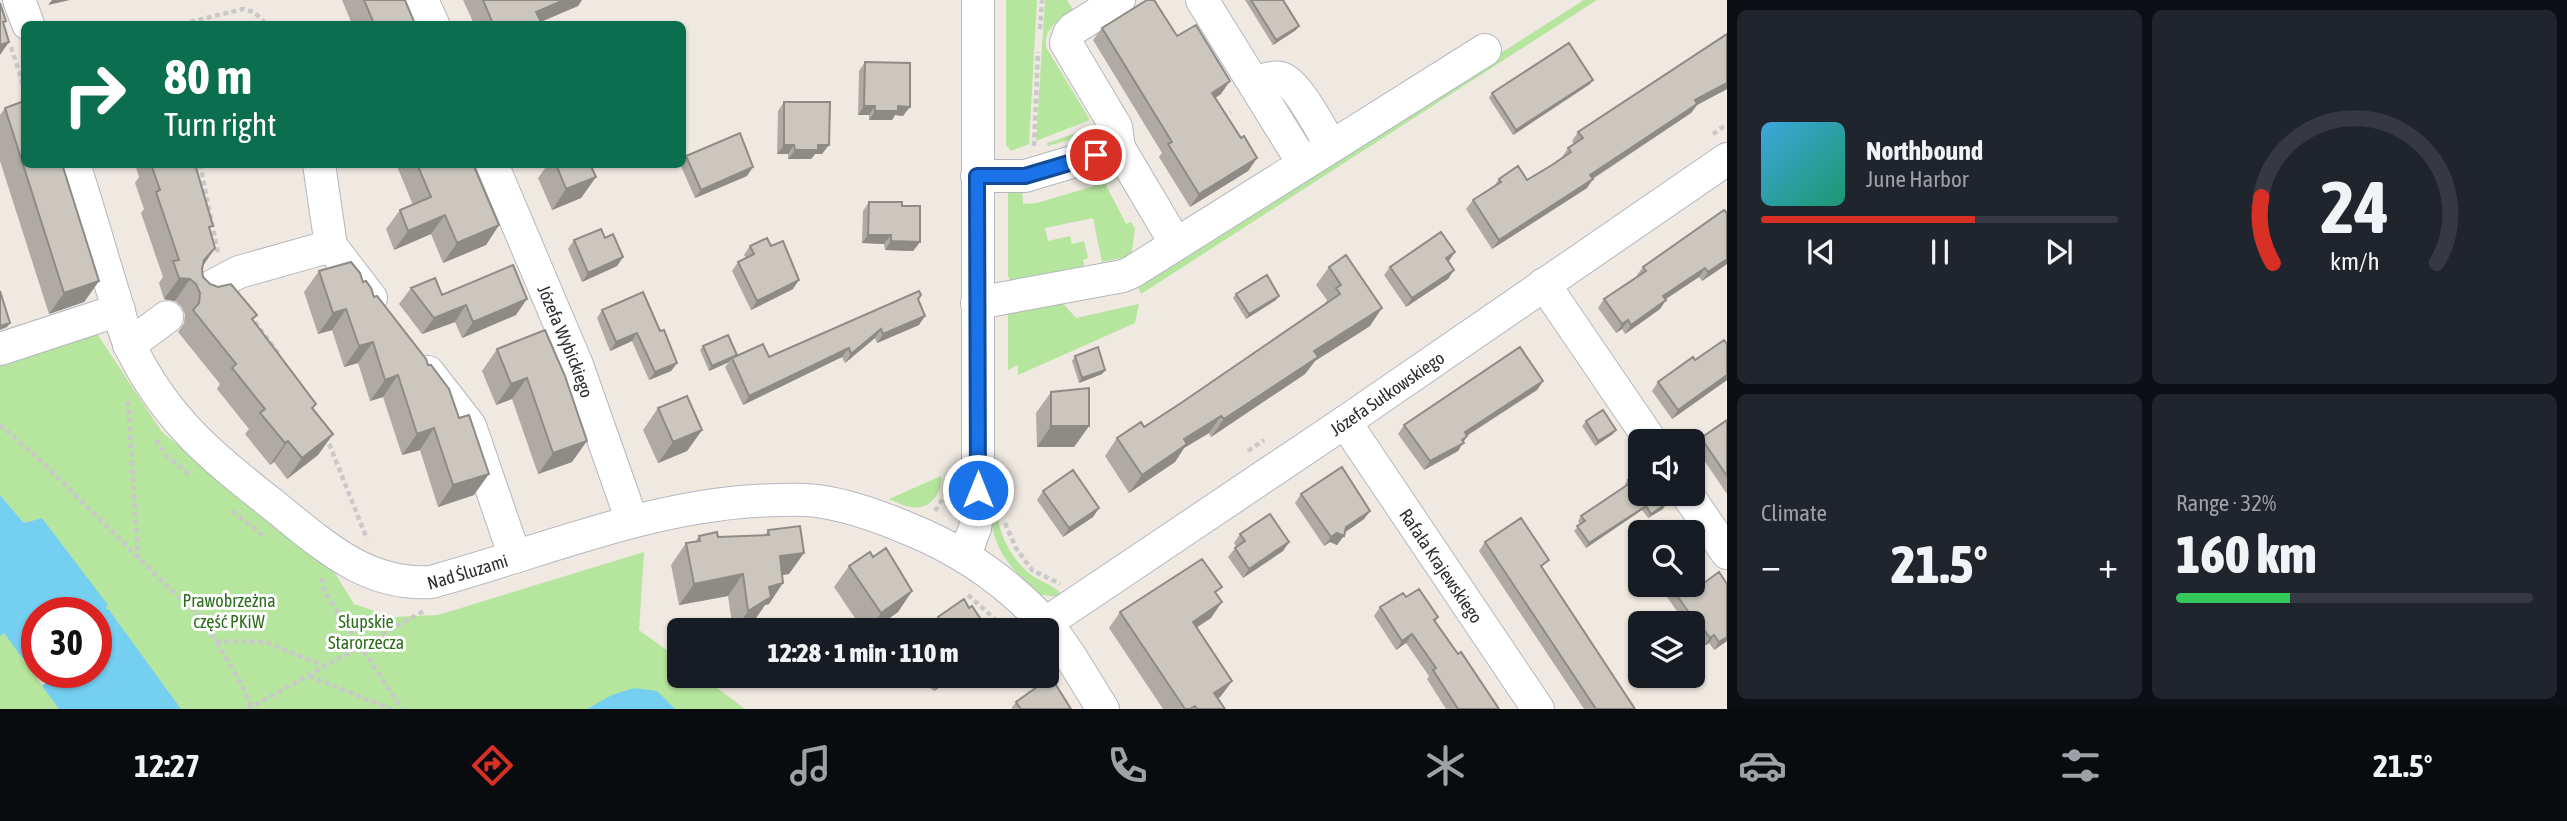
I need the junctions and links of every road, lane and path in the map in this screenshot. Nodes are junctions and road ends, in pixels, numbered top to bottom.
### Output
1 (19, 0) edge
2 (422, 0) edge
3 (978, 0) edge
4 (1042, 0) edge
5 (1119, 0) edge
6 (1202, 0) edge
7 (194, 21) edge
8 (263, 21) edge
9 (432, 21) edge
10 (18, 31) edge
11 (1485, 50) dead end
12 (21, 60) edge
13 (1255, 85) junction
14 (1231, 112) dead end
15 (1213, 123) edge
16 (1045, 142) dead end
17 (1331, 146) junction
18 (1119, 148) junction
19 (1727, 159) edge
20 (1303, 163) junction
21 (75, 168) edge
22 (200, 168) edge
23 (320, 168) edge
24 (494, 168) edge
25 (977, 176) junction
26 (1176, 244) junction
27 (331, 246) junction
28 (1544, 284) junction
29 (214, 285) junction
30 (977, 303) junction
31 (119, 310) junction
32 (167, 317) dead end
33 (386, 318) edge
34 (130, 345) junction
35 (0, 349) edge
36 (411, 350) edge
37 (283, 361) edge
38 (128, 401) dead end
39 (1345, 422) junction
40 (0, 425) edge
41 (1643, 429) edge
42 (324, 430) edge
43 (1694, 506) edge
44 (1004, 520) dead end
45 (632, 521) junction
46 (370, 547) dead end
47 (1727, 553) edge
48 (965, 555) junction
49 (138, 557) junction
50 (515, 557) junction
51 (322, 578) dead end
52 (966, 593) dead end
53 (1074, 604) junction
54 (426, 609) dead end
55 (994, 618) edge
56 (1039, 618) edge
57 (1054, 618) edge
58 (216, 641) junction
59 (1059, 645) edge
60 (361, 646) junction
61 (324, 667) junction
62 (308, 676) junction
63 (250, 708) edge
64 (391, 709) edge
65 (402, 709) edge
66 (1103, 709) edge
67 (1538, 709) edge

1 - 10 street
2 - 9 street
3 - 25 street
4 - 16 path
5 - 18 street
6 - 13 street
7 - 8 path
10 - 12 path
11 - 17 street
13 - 17 street
13 - 20 street
14 - 15 path
17 - 20 street
18 - 25 street
18 - 26 street
19 - 28 street, Józefa Sułkowskiego
20 - 26 street
21 - 31 street, Nad Śluzami
22 - 29 path
23 - 27 street
24 - 45 street, Józefa Wybickiego
25 - 30 street
26 - 30 street
27 - 29 street
27 - 33 street
28 - 39 street, Józefa Sułkowskiego
28 - 41 street
29 - 37 path
30 - 48 street
31 - 34 street, Nad Śluzami
31 - 35 street
32 - 34 street
34 - 50 street, Nad Śluzami
36 - 50 street
38 - 49 path
39 - 53 street, Józefa Sułkowskiego
39 - 67 street, Rafała Krajewskiego
40 - 49 path
42 - 46 path
43 - 47 street
44 - 53 path
45 - 48 street, Nad Śluzami
45 - 50 street, Nad Śluzami
48 - 56 street, Nad Śluzami
49 - 58 path
51 - 60 path
52 - 55 path
53 - 57 street, Józefa Sułkowskiego
54 - 60 path
58 - 61 path
58 - 63 path
59 - 66 street, Nad Śluzami
60 - 61 path
60 - 65 path
61 - 62 path
62 - 63 path
62 - 64 path

